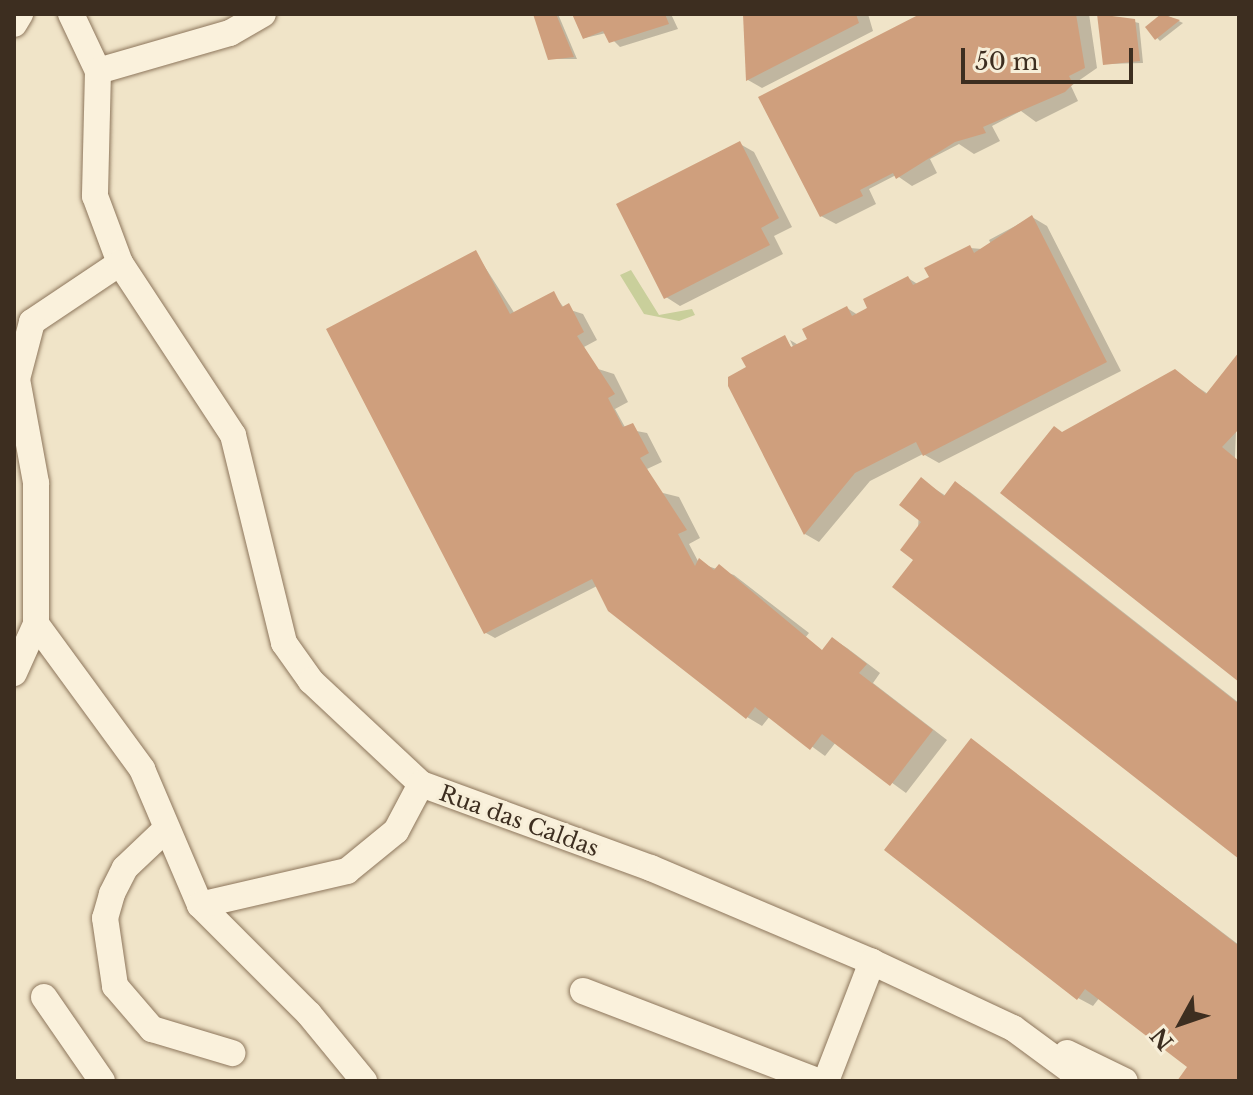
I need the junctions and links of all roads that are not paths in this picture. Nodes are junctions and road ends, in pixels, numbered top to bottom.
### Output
1 (20, 14) edge
2 (71, 14) edge
3 (263, 14) edge
4 (14, 24) edge
5 (98, 71) junction
6 (120, 263) junction
7 (23, 321) edge
8 (14, 560) edge
9 (36, 576) junction
10 (36, 624) junction
11 (14, 673) edge
12 (421, 784) junction
13 (164, 831) junction
14 (200, 905) junction
15 (872, 962) junction
16 (583, 991) dead end
17 (44, 997) dead end
18 (1013, 1028) junction
19 (232, 1053) dead end
20 (102, 1081) edge
21 (364, 1081) edge
22 (818, 1081) edge
23 (826, 1081) edge
24 (1085, 1081) edge
25 (1125, 1081) edge

1 - 4 street
2 - 5 street
3 - 5 street
5 - 6 street, Rua das Caldas
6 - 7 street
6 - 12 street, Rua das Caldas
7 - 9 street
8 - 9 street
9 - 10 street
10 - 11 street
10 - 13 street
12 - 14 street
12 - 15 street, Rua das Caldas
13 - 14 street
13 - 19 street
14 - 21 street
15 - 18 street, Rua das Caldas
15 - 23 street
16 - 22 street
17 - 20 street
18 - 24 street, Rua das Caldas
18 - 25 street, Rua das Caldas

